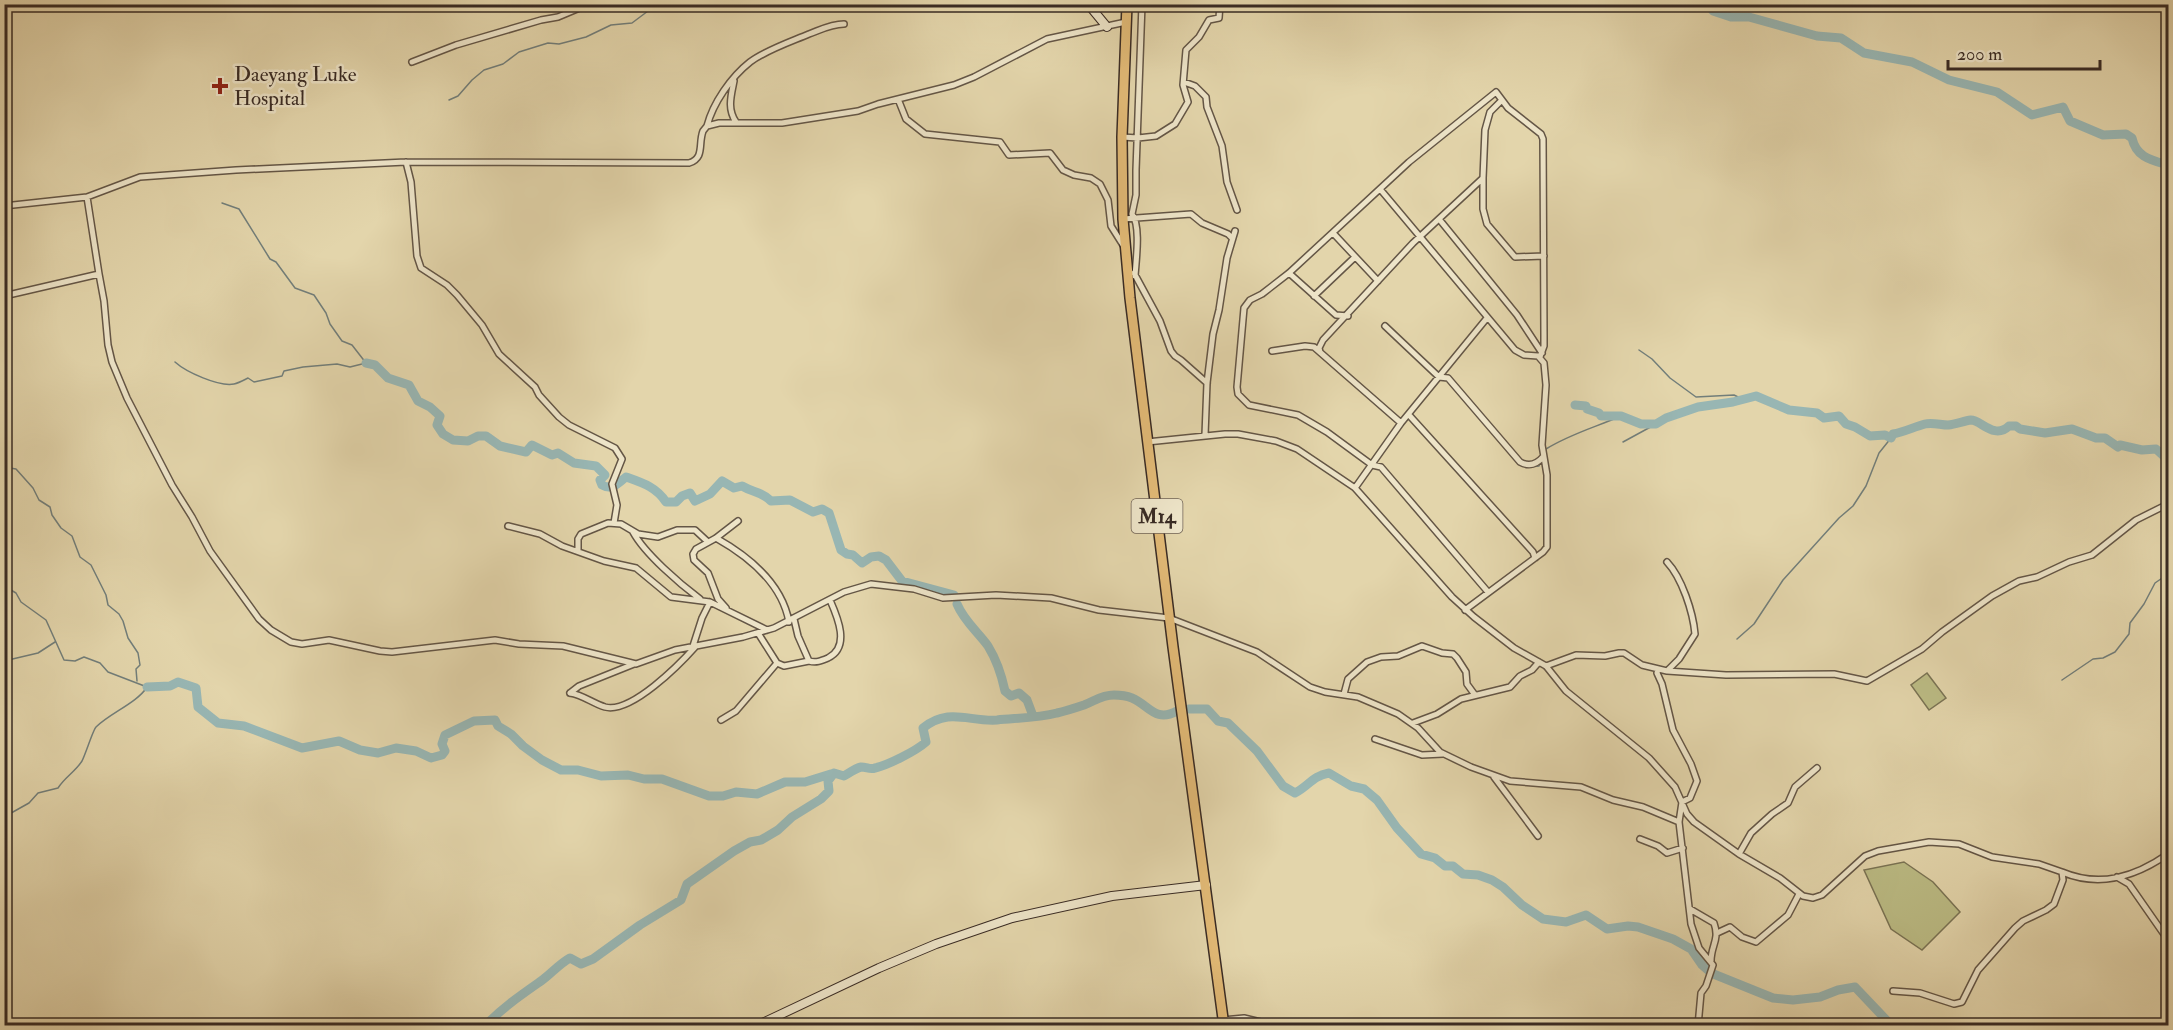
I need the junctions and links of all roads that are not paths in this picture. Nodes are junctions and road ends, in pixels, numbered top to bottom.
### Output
1 (589, 4) edge
2 (1088, 4) edge
3 (1126, 4) edge
4 (1142, 4) edge
5 (1220, 4) edge
6 (1126, 22) junction
7 (844, 24) dead end
8 (1107, 27) junction
9 (412, 62) dead end
10 (734, 79) junction
11 (1184, 82) junction
12 (898, 99) junction
13 (1502, 100) junction
14 (736, 122) junction
15 (707, 126) junction
16 (1122, 137) junction
17 (1138, 138) junction
18 (406, 162) junction
19 (1483, 178) junction
20 (1380, 189) junction
21 (87, 197) junction
22 (4, 206) edge
23 (1237, 210) dead end
24 (1123, 219) junction
25 (1136, 219) junction
26 (1439, 219) junction
27 (1235, 231) dead end
28 (1333, 233) junction
29 (1419, 236) junction
30 (1232, 238) junction
31 (1126, 249) junction
32 (1544, 256) junction
33 (1355, 257) junction
34 (1128, 261) junction
35 (1290, 273) junction
36 (99, 274) junction
37 (1135, 276) junction
38 (1378, 282) junction
39 (4, 296) edge
40 (1314, 296) junction
41 (1336, 315) junction
42 (1348, 316) junction
43 (1487, 318) junction
44 (1385, 326) dead end
45 (1334, 330) junction
46 (1323, 340) junction
47 (1307, 346) junction
48 (1272, 351) dead end
49 (1320, 352) junction
50 (1541, 355) junction
51 (1439, 377) junction
52 (1207, 383) junction
53 (1409, 415) junction
54 (1401, 423) junction
55 (1205, 435) junction
56 (1147, 442) junction
57 (1543, 457) junction
58 (1372, 465) junction
59 (1355, 488) junction
60 (2169, 504) edge
61 (738, 521) dead end
62 (614, 523) junction
63 (508, 526) dead end
64 (633, 532) junction
65 (716, 538) junction
66 (708, 542) junction
67 (578, 552) junction
68 (1535, 558) junction
69 (1667, 562) dead end
70 (1488, 592) junction
71 (702, 600) junction
72 (830, 600) junction
73 (710, 602) junction
74 (727, 609) junction
75 (1465, 610) junction
76 (1169, 618) junction
77 (791, 620) junction
78 (767, 630) junction
79 (758, 633) junction
80 (694, 646) junction
81 (809, 661) junction
82 (1539, 662) junction
83 (777, 663) junction
84 (636, 664) junction
85 (1546, 666) junction
86 (1658, 669) junction
87 (1667, 671) junction
88 (1344, 694) junction
89 (1475, 695) junction
90 (721, 720) dead end
91 (1413, 723) junction
92 (1375, 739) dead end
93 (1444, 754) junction
94 (1817, 768) dead end
95 (1493, 776) junction
96 (1682, 802) junction
97 (1679, 822) junction
98 (1538, 836) dead end
99 (1640, 839) dead end
100 (1683, 848) junction
101 (1739, 854) junction
102 (2169, 854) edge
103 (2062, 872) junction
104 (2118, 877) junction
105 (1206, 885) junction
106 (1799, 894) junction
107 (1690, 909) junction
108 (1718, 933) junction
109 (2169, 940) edge
110 (1711, 961) junction
111 (1893, 992) dead end
112 (1227, 1022) edge
113 (756, 1026) edge
114 (1278, 1026) edge
115 (1698, 1026) edge

1 - 9 street
2 - 8 street
3 - 6 highway, M14
4 - 17 street
5 - 11 street
6 - 8 street
6 - 16 highway, M14
7 - 10 street
8 - 12 street
10 - 14 street
10 - 15 street
11 - 17 street
11 - 23 street
12 - 14 street
12 - 31 street
13 - 19 street
13 - 20 street
13 - 32 street
14 - 15 street
15 - 18 street
16 - 17 street
16 - 24 highway, M14
17 - 25 street
18 - 21 street
18 - 62 street
19 - 26 street
19 - 32 street
20 - 28 street
20 - 29 street
21 - 22 street
21 - 36 street
24 - 25 street
24 - 31 highway, M14
25 - 30 street
25 - 37 street
26 - 29 street
26 - 50 street
27 - 30 street
28 - 33 street
28 - 35 street
29 - 38 street
29 - 43 street
30 - 52 street
31 - 34 highway, M14
32 - 50 street
33 - 38 street
33 - 40 street
34 - 37 street
34 - 56 highway, M14
35 - 40 street
35 - 58 street
36 - 39 street
36 - 84 street
37 - 52 street
38 - 42 street
40 - 41 street
41 - 42 street
41 - 45 street
42 - 45 street
43 - 50 street
43 - 51 street
44 - 51 street
45 - 46 street
46 - 47 street
46 - 49 street
47 - 48 street
47 - 49 street
49 - 54 street
50 - 57 street
51 - 53 street
51 - 57 street
52 - 55 street
53 - 54 street
53 - 68 street
54 - 58 street
55 - 56 street
55 - 59 street
56 - 76 highway, M14
57 - 68 street
58 - 59 street
58 - 70 street
59 - 75 street
60 - 87 street
61 - 65 street
62 - 64 street
62 - 67 street
63 - 67 street
64 - 66 street
64 - 71 street
65 - 66 street
65 - 77 street
66 - 74 street
67 - 71 street
68 - 70 street
69 - 87 street
70 - 75 street
71 - 73 street
72 - 76 street
72 - 77 street
72 - 81 street
73 - 74 street
73 - 80 street
74 - 78 street
75 - 82 street
76 - 88 street
76 - 105 highway, M14
77 - 78 street
77 - 81 street
78 - 79 street
79 - 80 street
79 - 83 street
80 - 84 street
80 - 84 street
81 - 83 street
82 - 85 street
82 - 89 street
83 - 90 street
85 - 86 street
85 - 96 street
86 - 87 street
86 - 96 street
88 - 89 street
88 - 91 street
89 - 91 street
91 - 93 street
92 - 93 street
93 - 95 street
94 - 101 street
95 - 97 street
95 - 98 street
96 - 97 street
96 - 101 street
97 - 100 street
99 - 100 street
100 - 107 street
101 - 106 street
102 - 104 street
103 - 104 street
103 - 106 street
103 - 111 street
104 - 109 street
105 - 112 highway, M14
105 - 113 street
106 - 108 street
107 - 108 street
107 - 110 street
108 - 110 street
110 - 115 street
112 - 114 street

